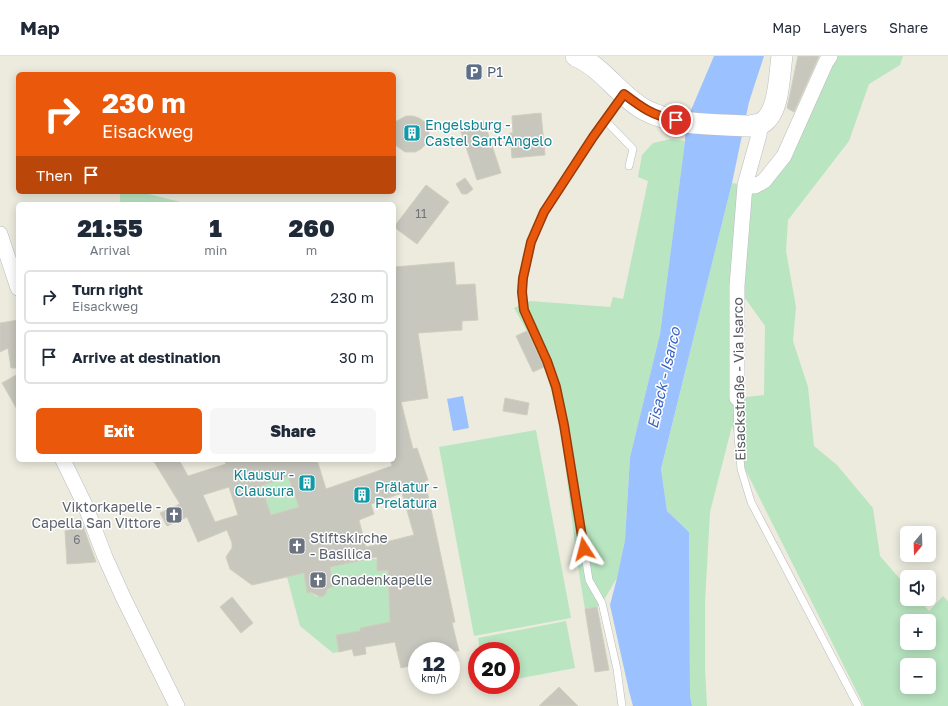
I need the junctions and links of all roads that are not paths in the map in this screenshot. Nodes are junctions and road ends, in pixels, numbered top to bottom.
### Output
1 (578, 56) edge
2 (782, 56) edge
3 (830, 56) edge
4 (624, 94) junction
5 (605, 120) junction
6 (755, 125) junction
7 (629, 166) dead end
8 (745, 185) junction
9 (0, 234) edge
10 (16, 282) edge
11 (737, 398) joint
12 (64, 462) edge
13 (177, 706) edge
14 (622, 706) edge
15 (858, 706) edge

1 - 4 street
2 - 6 street
3 - 8 street
4 - 5 lane
4 - 6 street
5 - 7 lane
5 - 14 lane
6 - 8 street, Eisackstraße - Via Isarco
8 - 11 street, Eisackstraße - Via Isarco
9 - 10 street
11 - 15 lane, Eisackstraße - Via Isarco
12 - 13 street

